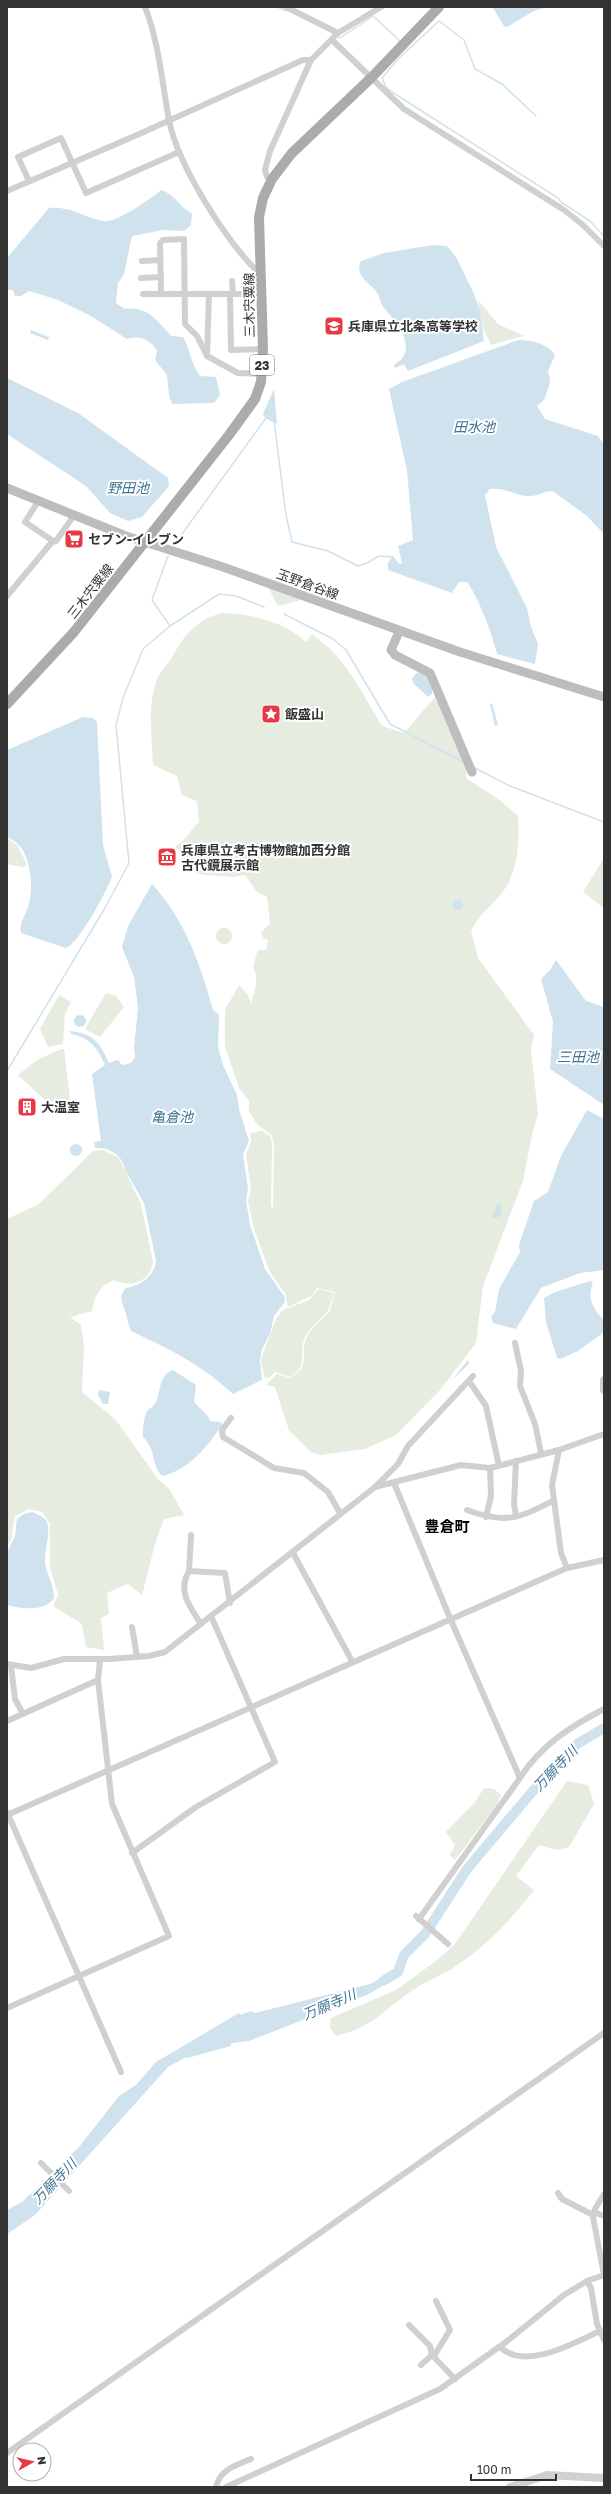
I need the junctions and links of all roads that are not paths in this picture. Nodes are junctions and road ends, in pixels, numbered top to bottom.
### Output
1 (146, 7) edge
2 (286, 7) edge
3 (381, 7) edge
4 (439, 7) edge
5 (338, 33) junction
6 (332, 40) junction
7 (310, 60) junction
8 (371, 78) junction
9 (169, 121) junction
10 (179, 152) junction
11 (72, 163) junction
12 (272, 179) junction
13 (29, 181) junction
14 (7, 191) edge
15 (604, 246) edge
16 (160, 260) junction
17 (142, 261) dead end
18 (261, 275) junction
19 (161, 277) junction
20 (141, 278) dead end
21 (232, 281) dead end
22 (161, 293) junction
23 (184, 293) junction
24 (143, 294) dead end
25 (209, 294) junction
26 (232, 294) junction
27 (262, 294) junction
28 (263, 349) junction
29 (207, 356) junction
30 (262, 374) junction
31 (7, 488) edge
32 (39, 500) junction
33 (75, 514) junction
34 (144, 541) junction
35 (53, 542) junction
36 (7, 596) edge
37 (398, 634) dead end
38 (604, 697) edge
39 (7, 704) edge
40 (472, 772) dead end
41 (515, 1343) dead end
42 (604, 1380) edge
43 (604, 1390) edge
44 (231, 1418) dead end
45 (604, 1434) edge
46 (559, 1450) junction
47 (541, 1454) junction
48 (516, 1461) junction
49 (499, 1466) junction
50 (490, 1468) junction
51 (394, 1482) junction
52 (375, 1487) junction
53 (554, 1500) junction
54 (467, 1510) dead end
55 (340, 1513) junction
56 (516, 1516) junction
57 (486, 1517) junction
58 (190, 1535) dead end
59 (293, 1554) junction
60 (604, 1560) edge
61 (567, 1568) junction
62 (189, 1571) junction
63 (230, 1602) junction
64 (211, 1616) junction
65 (450, 1618) junction
66 (201, 1624) junction
67 (132, 1627) dead end
68 (137, 1657) junction
69 (100, 1660) junction
70 (352, 1661) junction
71 (9, 1665) edge
72 (98, 1680) junction
73 (251, 1707) junction
74 (604, 1709) edge
75 (23, 1714) junction
76 (7, 1721) edge
77 (108, 1769) junction
78 (520, 1778) junction
79 (7, 1814) edge
80 (132, 1853) junction
81 (448, 1944) dead end
82 (78, 1976) junction
83 (7, 2008) edge
84 (604, 2033) edge
85 (121, 2072) dead end
86 (43, 2166) dead end
87 (69, 2191) dead end
88 (558, 2193) dead end
89 (604, 2194) edge
90 (594, 2214) junction
91 (604, 2216) edge
92 (604, 2275) edge
93 (587, 2281) junction
94 (436, 2301) dead end
95 (409, 2326) dead end
96 (600, 2331) junction
97 (604, 2340) edge
98 (500, 2347) junction
99 (433, 2356) junction
100 (421, 2365) dead end
101 (455, 2379) junction
102 (7, 2453) edge
103 (251, 2459) dead end
104 (604, 2478) edge
105 (216, 2487) edge
106 (226, 2487) edge
107 (510, 2487) edge

1 - 9 street
2 - 5 street
3 - 5 street
4 - 8 main road, 三木宍粟線 / 23
5 - 6 street
6 - 7 street
6 - 8 street
7 - 9 street
7 - 12 street
8 - 12 main road, 三木宍粟線 / 23
8 - 15 street
9 - 10 street
9 - 11 street
10 - 11 street
10 - 18 street
11 - 13 street
11 - 13 street
12 - 18 main road, 三木宍粟線 / 23
13 - 14 street
16 - 17 street
16 - 19 street
16 - 23 street
18 - 27 main road, 三木宍粟線 / 23
19 - 20 street
19 - 22 street
21 - 26 street
22 - 23 street
22 - 24 street
23 - 25 street
23 - 29 street
25 - 26 street
25 - 29 street
26 - 27 street
26 - 28 street
27 - 28 main road, 三木宍粟線 / 23
28 - 30 main road, 三木宍粟線 / 23
29 - 30 street
30 - 34 main road, 三木宍粟線 / 23
31 - 32 main road, 玉野倉谷線
32 - 33 main road, 玉野倉谷線
32 - 35 street
33 - 34 main road, 玉野倉谷線
33 - 35 street
34 - 38 main road, 玉野倉谷線
34 - 39 main road, 三木宍粟線 / 23
35 - 36 street
37 - 40 main road
41 - 47 street
42 - 43 street
44 - 55 street
45 - 46 street
46 - 47 street
46 - 53 street
47 - 48 street
48 - 49 street
48 - 56 street
49 - 50 street
49 - 52 street
50 - 51 street
50 - 57 street
51 - 52 street
51 - 65 street
52 - 55 street
53 - 56 street
53 - 61 street
54 - 57 street
55 - 59 street
56 - 57 street
58 - 62 street
59 - 63 street
59 - 70 street
60 - 61 street
61 - 65 street
62 - 63 street
62 - 66 street
63 - 64 street
64 - 66 street
64 - 73 street
65 - 70 street
65 - 78 street
66 - 68 street
67 - 68 street
68 - 69 street
69 - 71 street
69 - 72 street
70 - 73 street
71 - 75 street
72 - 75 street
72 - 77 street
73 - 77 street
73 - 80 street
74 - 78 street
75 - 76 street
77 - 79 street
77 - 80 street
78 - 81 street
79 - 82 street
80 - 82 street
82 - 83 street
82 - 85 street
84 - 102 street
86 - 87 street
88 - 90 street
89 - 90 street
90 - 91 street
90 - 92 street
92 - 93 street
93 - 96 street
93 - 98 street
94 - 99 street
95 - 99 street
96 - 97 street
96 - 98 street
98 - 101 street
99 - 100 street
99 - 101 street
101 - 106 street
103 - 105 street
104 - 107 street

